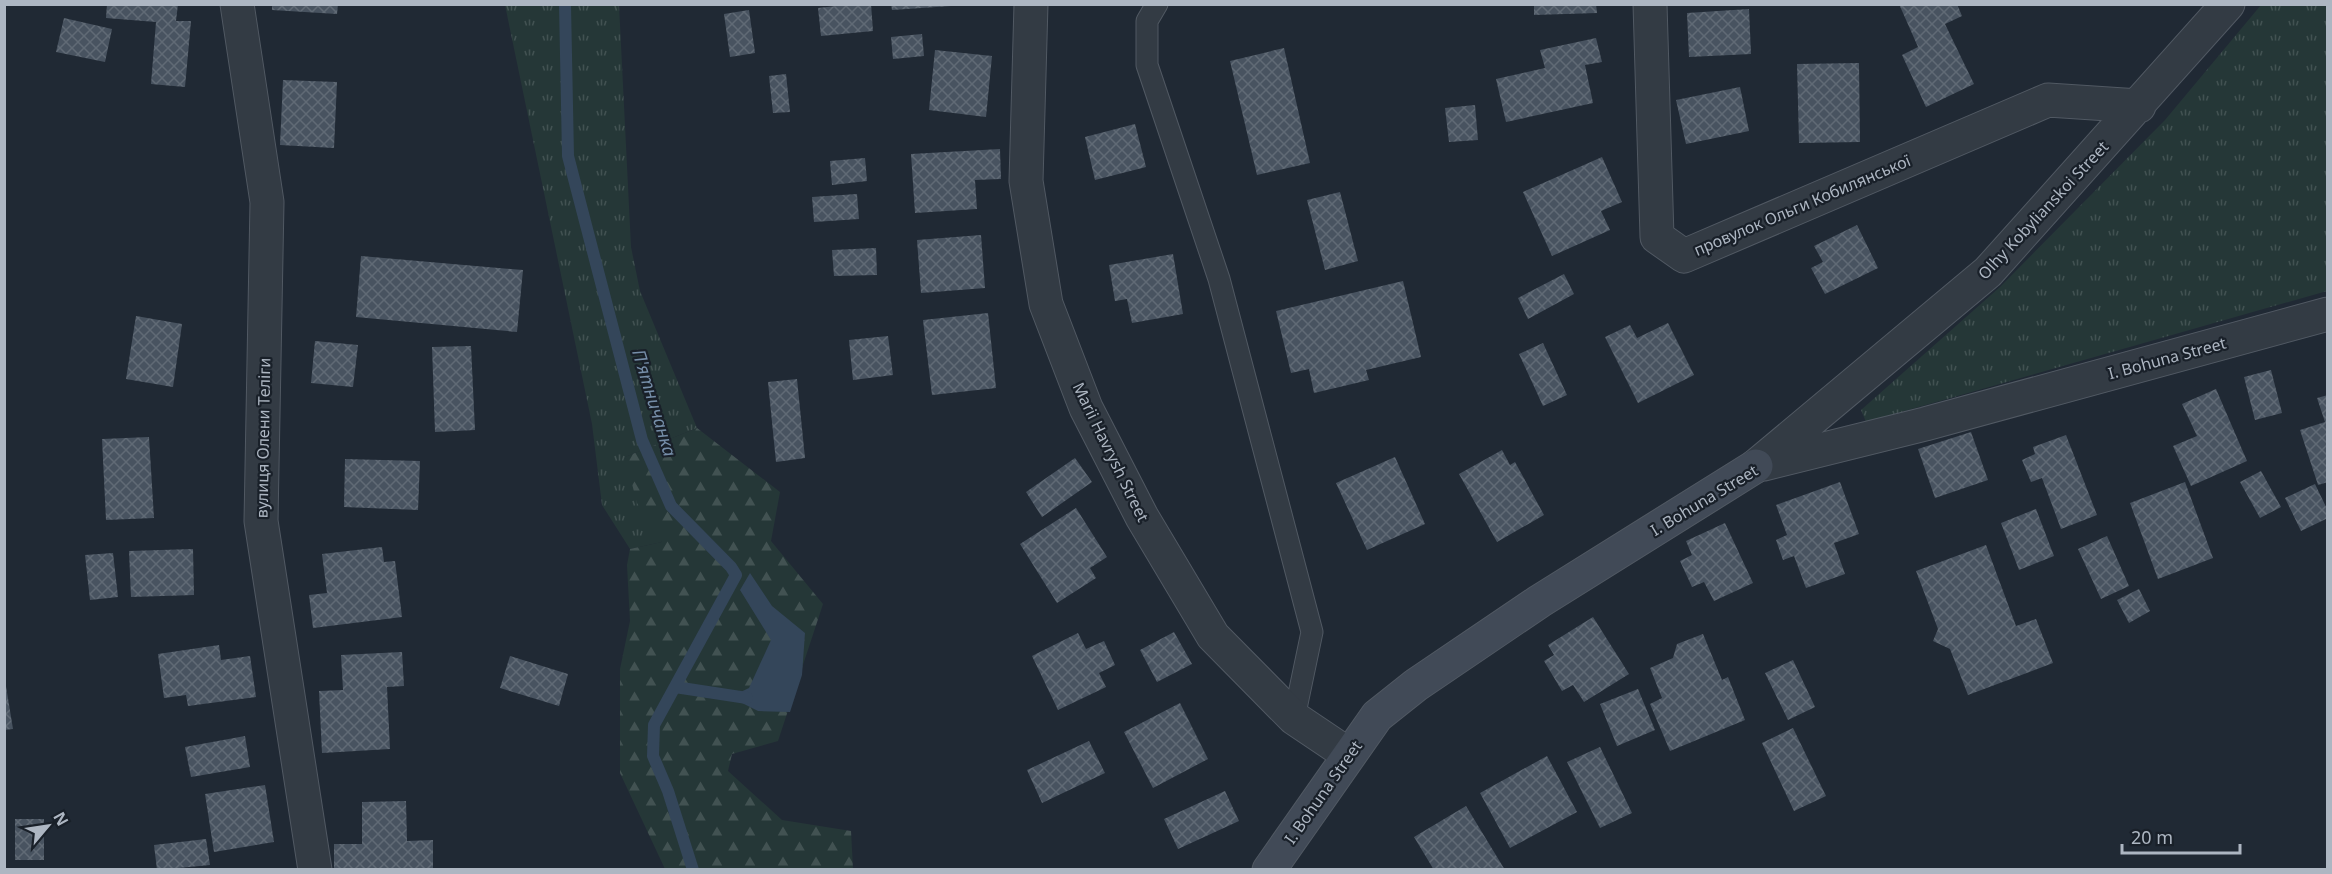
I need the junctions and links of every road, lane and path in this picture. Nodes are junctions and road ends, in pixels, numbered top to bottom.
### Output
1 (237, 4) edge
2 (1031, 4) edge
3 (1157, 4) edge
4 (1650, 4) edge
5 (2228, 4) edge
6 (2139, 105) junction
7 (2328, 314) edge
8 (1756, 466) junction
9 (1294, 718) junction
10 (1349, 755) junction
11 (315, 870) edge
12 (1269, 870) edge

1 - 11 street, вулиця Олени Теліги
2 - 9 street, Marii Havrysh Street
3 - 9 lane
4 - 6 street, провулок Ольги Кобилянської
5 - 6 street, Olhy Kobylianskoi Street
6 - 8 street, Olhy Kobylianskoi Street
7 - 8 street, I. Bohuna Street
8 - 10 street, I. Bohuna Street
9 - 10 street, Marii Havrysh Street
10 - 12 street, I. Bohuna Street

